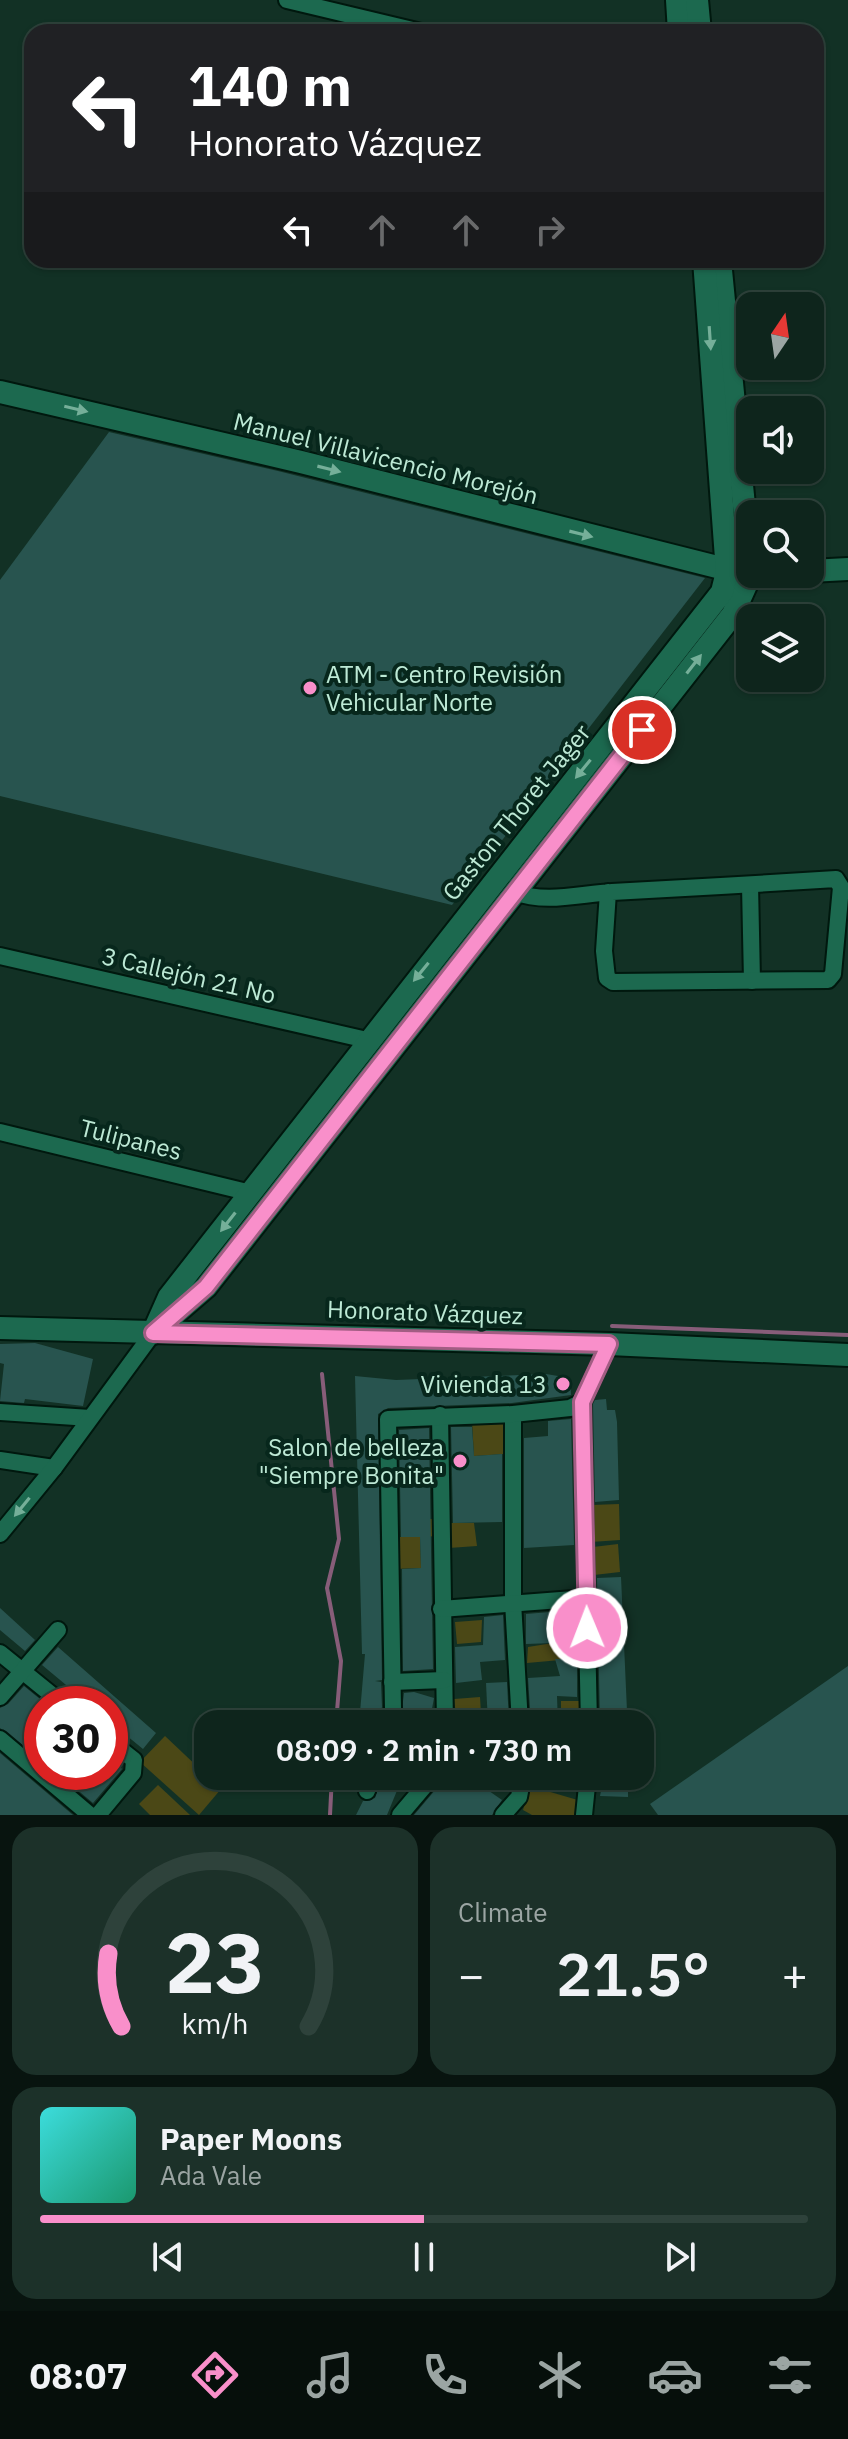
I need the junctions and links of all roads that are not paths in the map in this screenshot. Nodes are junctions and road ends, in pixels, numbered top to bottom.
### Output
1 (287, 0) edge
2 (677, 0) edge
3 (697, 0) edge
4 (388, 24) edge
5 (678, 24) edge
6 (699, 24) edge
7 (705, 268) edge
8 (721, 268) edge
9 (0, 392) edge
10 (743, 500) edge
11 (848, 569) edge
12 (824, 570) edge
13 (727, 572) junction
14 (736, 573) edge
15 (745, 588) edge
16 (750, 885) junction
17 (514, 892) junction
18 (608, 892) junction
19 (0, 956) edge
20 (752, 981) junction
21 (367, 1040) junction
22 (0, 1132) edge
23 (251, 1193) junction
24 (0, 1328) edge
25 (153, 1333) junction
26 (609, 1344) junction
27 (848, 1355) edge
28 (582, 1402) junction
29 (0, 1412) edge
30 (513, 1414) junction
31 (440, 1415) junction
32 (90, 1418) junction
33 (0, 1460) edge
34 (54, 1468) junction
35 (0, 1533) edge
36 (587, 1598) junction
37 (513, 1602) junction
38 (441, 1609) junction
39 (58, 1630) dead end
40 (0, 1653) edge
41 (22, 1672) junction
42 (444, 1680) junction
43 (392, 1682) junction
44 (40, 1686) edge
45 (0, 1697) edge
46 (393, 1710) edge
47 (445, 1710) edge
48 (519, 1710) edge
49 (589, 1710) edge
50 (0, 1739) edge
51 (128, 1755) edge
52 (128, 1779) edge
53 (119, 1790) edge
54 (421, 1790) edge
55 (520, 1790) edge
56 (587, 1790) edge
57 (90, 1815) edge
58 (98, 1815) edge
59 (400, 1815) edge
60 (503, 1815) edge
61 (584, 1815) edge

1 - 4 street
2 - 5 street
3 - 6 street
7 -> 13 street, Gaston Thoret Jager
8 - 10 street
9 -> 13 street, Manuel Villavicencio Morejón
11 - 12 street
13 - 14 street, Manuel Villavicencio Morejón
13 -> 21 street, Gaston Thoret Jager
17 -> 15 street, Gaston Thoret Jager
16 - 18 street
16 - 20 street
16 - 20 street
17 - 18 street
17 - 25 street, Gaston Thoret Jager
18 - 20 street
19 - 21 street, 3 Callejón 21 No
21 - 23 street, Gaston Thoret Jager
22 - 23 street, Tulipanes
23 -> 25 street, Gaston Thoret Jager
24 - 25 street, Honorato Vázquez
25 - 26 street, Honorato Vázquez
25 - 32 street, Gaston Thoret Jager
26 - 27 street, Honorato Vázquez
26 - 28 street
28 - 30 street
28 - 36 street
29 - 32 street
30 - 31 street
30 - 37 street
31 - 38 street
31 - 43 street
32 - 34 street, Gaston Thoret Jager
33 - 34 street
34 -> 35 street, Gaston Thoret Jager
36 - 37 street
36 - 49 street
37 - 38 street
37 - 48 street
38 - 42 street
39 - 41 street
40 - 41 street
41 - 44 street
41 - 45 street
42 - 43 street
42 - 47 street
43 - 46 street
50 - 57 street
51 - 52 street
53 - 58 street
54 - 59 street
55 - 60 street
56 - 61 street

